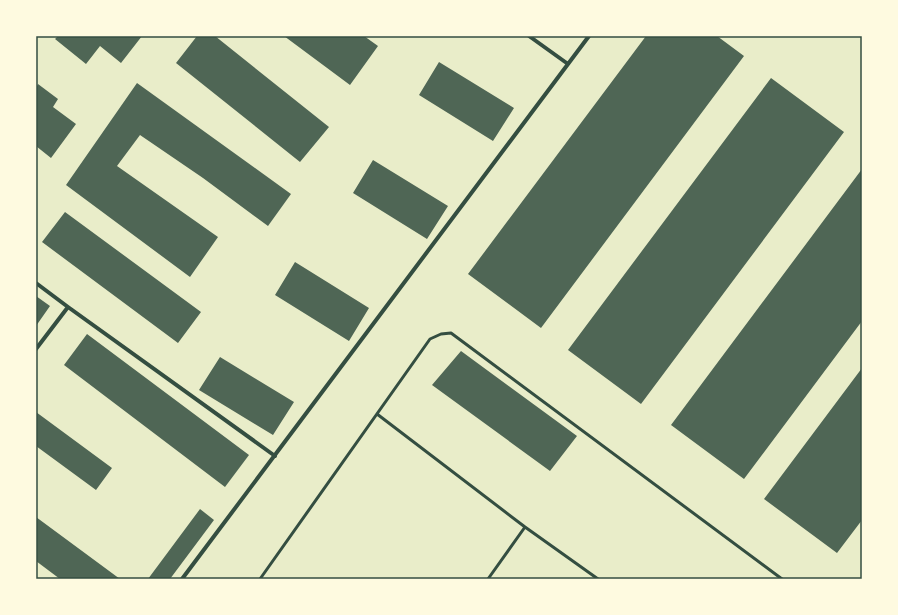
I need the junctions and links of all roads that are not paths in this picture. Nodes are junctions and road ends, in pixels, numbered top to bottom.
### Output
1 (529, 36) edge
2 (589, 36) edge
3 (568, 64) junction
4 (36, 282) edge
5 (68, 307) junction
6 (36, 349) edge
7 (377, 414) junction
8 (274, 456) junction
9 (525, 527) junction
10 (182, 579) edge
11 (260, 579) edge
12 (488, 579) edge
13 (598, 579) edge
14 (782, 579) edge

1 - 3 street
2 - 3 street
3 - 8 street
4 - 5 street
5 - 6 street
5 - 8 street
7 - 9 lane
7 - 11 lane
7 - 14 lane
8 - 10 street
9 - 12 lane
9 - 13 lane

